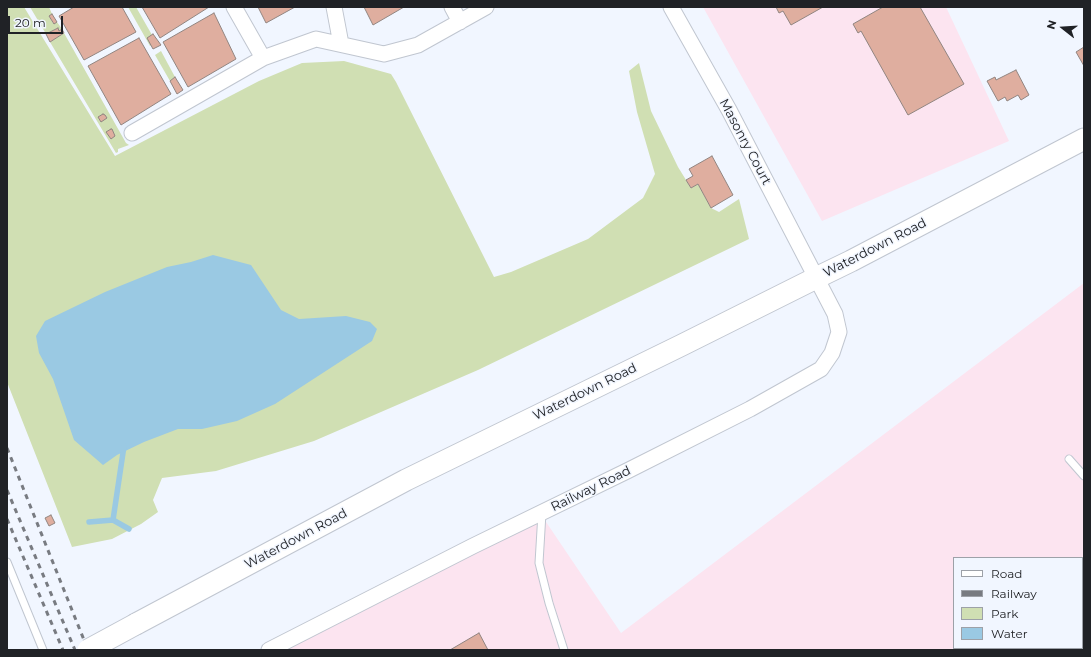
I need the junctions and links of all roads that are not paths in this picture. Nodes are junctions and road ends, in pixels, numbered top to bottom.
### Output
1 (234, 7) edge
2 (334, 7) edge
3 (452, 7) edge
4 (486, 7) edge
5 (671, 7) edge
6 (460, 22) junction
7 (341, 44) junction
8 (263, 58) junction
9 (132, 133) dead end
10 (1084, 139) edge
11 (816, 278) junction
12 (1069, 459) dead end
13 (1084, 476) edge
14 (542, 513) junction
15 (7, 562) edge
16 (43, 650) edge
17 (88, 650) edge
18 (269, 650) edge
19 (564, 650) edge

1 - 8 street
2 - 7 street
3 - 6 street
4 - 6 street
5 - 11 street, Masonry Court
6 - 7 street
7 - 8 street
8 - 9 street
10 - 11 main road, Waterdown Road
11 - 14 street, Railway Road
11 - 17 main road, Waterdown Road, bridge
12 - 13 lane
14 - 18 street, Railway Road
14 - 19 lane
15 - 16 lane

